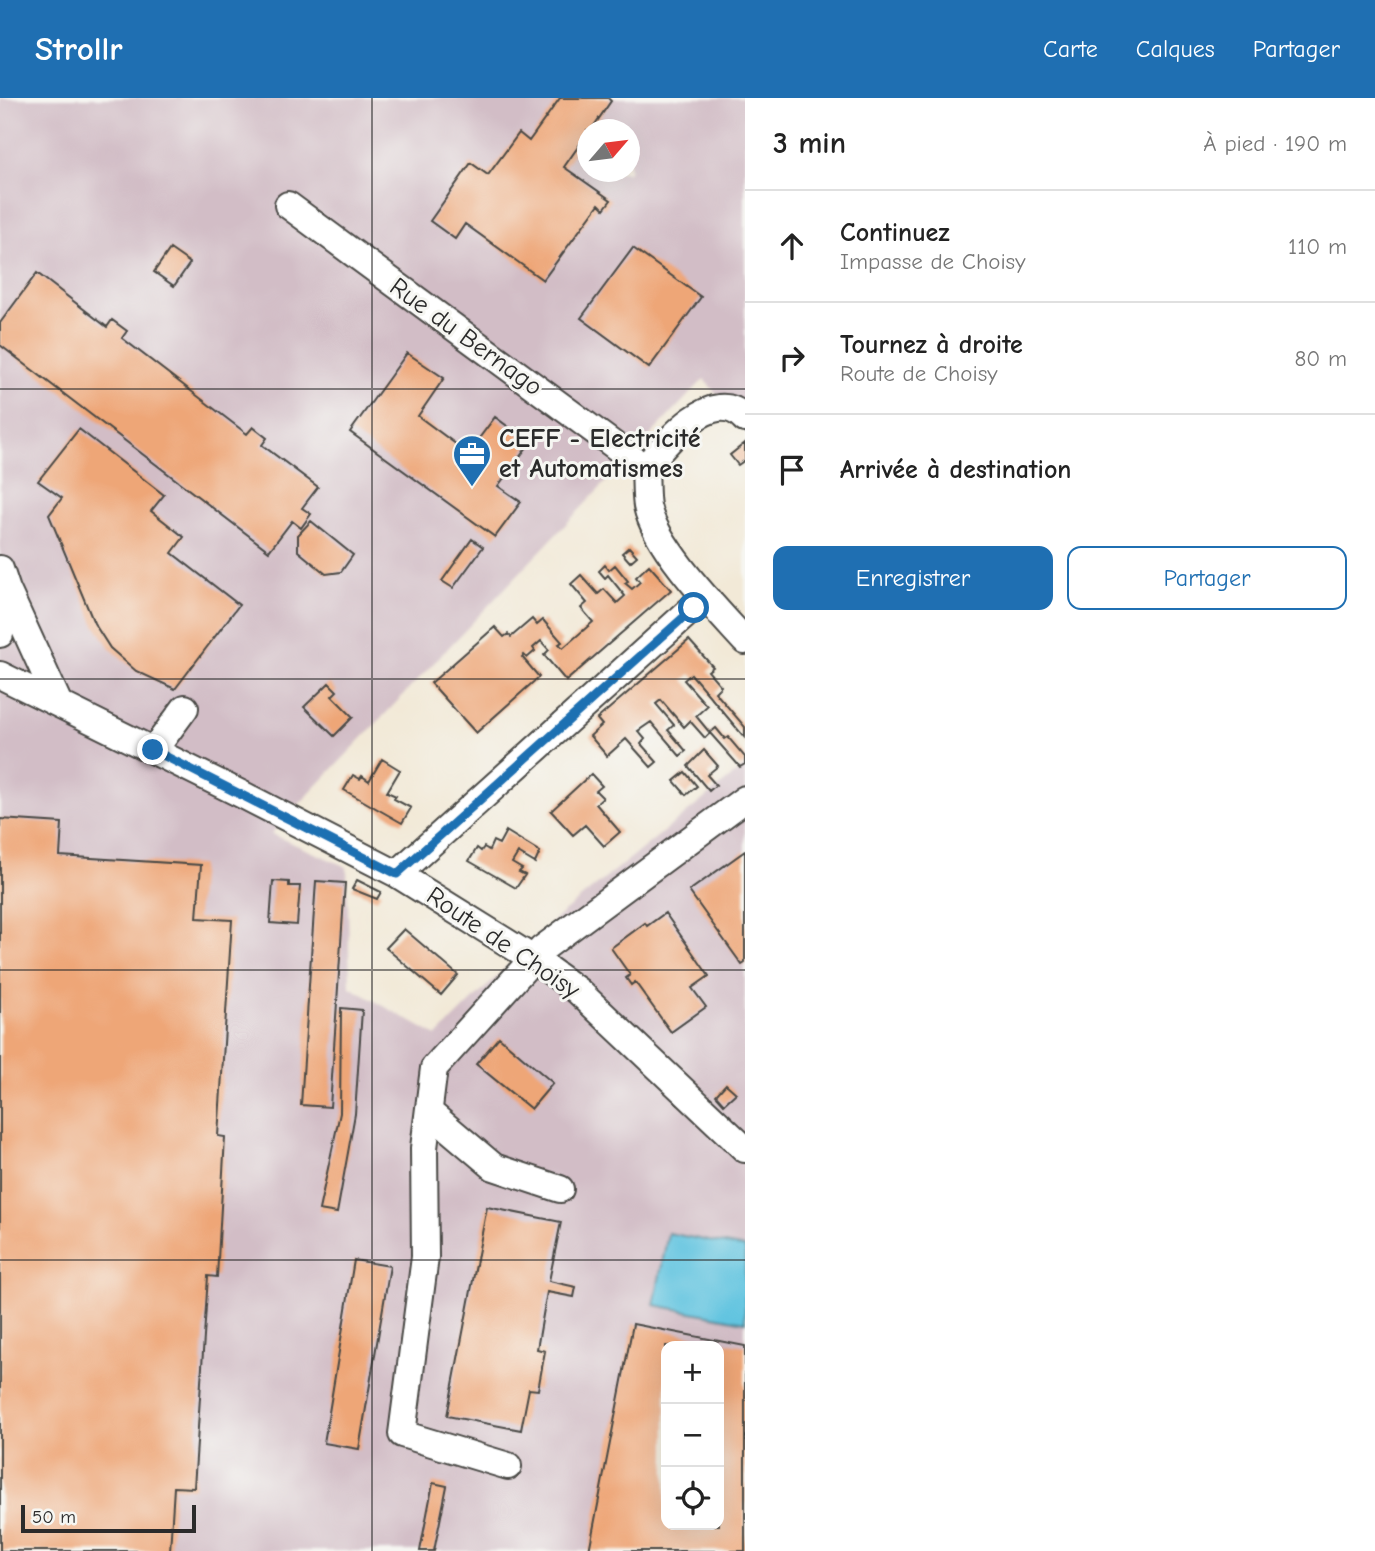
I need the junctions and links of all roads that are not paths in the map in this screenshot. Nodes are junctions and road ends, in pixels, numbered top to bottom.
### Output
1 (288, 205) dead end
2 (745, 419) edge
3 (645, 468) junction
4 (4, 580) edge
5 (705, 597) junction
6 (0, 634) edge
7 (745, 641) edge
8 (0, 675) edge
9 (59, 704) junction
10 (185, 708) dead end
11 (153, 750) junction
12 (745, 799) edge
13 (397, 874) junction
14 (535, 960) junction
15 (429, 1112) junction
16 (745, 1149) edge
17 (560, 1189) dead end
18 (508, 1466) dead end

1 - 3 street, Rue du Bernago
2 - 3 street
3 - 5 street
4 - 6 street
4 - 9 street
5 - 7 street
5 - 13 street
8 - 9 street, Route de Choisy
9 - 11 street, Route de Choisy
10 - 11 street
11 - 13 street, Route de Choisy
12 - 14 street
13 - 14 street, Route de Choisy
14 - 15 street
14 - 16 street, Route de Choisy
15 - 17 street
15 - 18 street

